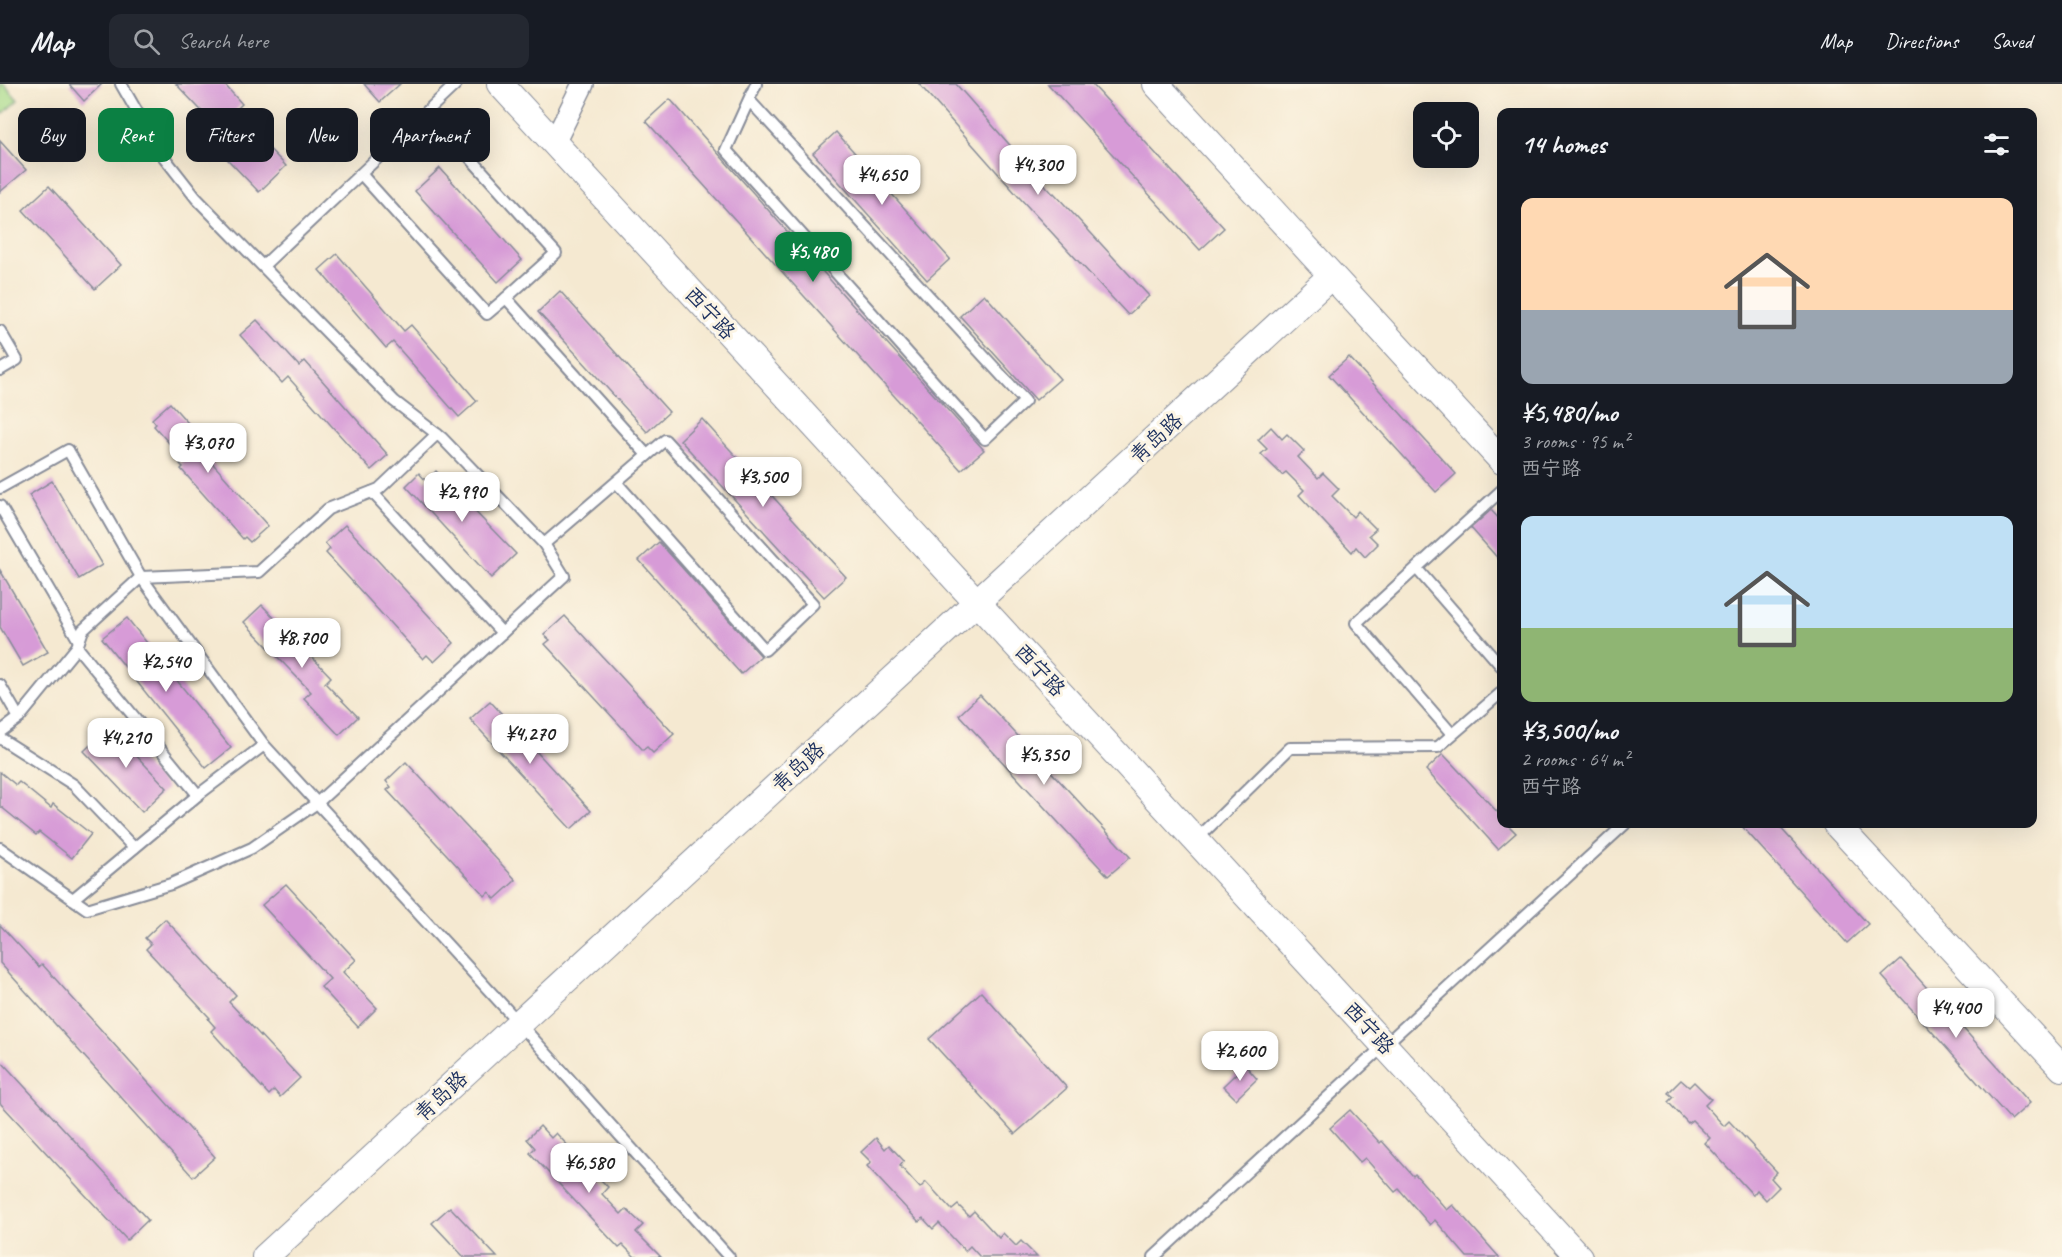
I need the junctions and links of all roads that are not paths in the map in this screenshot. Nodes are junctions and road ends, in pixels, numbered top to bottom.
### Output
1 (121, 84) edge
2 (456, 84) edge
3 (500, 84) edge
4 (583, 84) edge
5 (756, 84) edge
6 (1156, 84) edge
7 (749, 100) junction
8 (431, 108) edge
9 (554, 143) junction
10 (374, 162) edge
11 (474, 162) edge
12 (361, 174) junction
13 (264, 266) junction
14 (1331, 276) junction
15 (506, 298) junction
16 (0, 331) edge
17 (0, 370) edge
18 (437, 434) junction
19 (648, 455) junction
20 (1497, 456) edge
21 (616, 482) junction
22 (0, 488) edge
23 (372, 492) junction
24 (1497, 495) edge
25 (0, 506) edge
26 (544, 544) junction
27 (1417, 569) junction
28 (141, 577) junction
29 (977, 602) junction
30 (502, 633) junction
31 (78, 644) junction
32 (1497, 661) edge
33 (0, 685) edge
34 (1497, 696) edge
35 (19, 718) junction
36 (0, 732) edge
37 (1452, 734) junction
38 (0, 738) edge
39 (264, 745) junction
40 (198, 795) junction
41 (317, 803) junction
42 (1621, 828) edge
43 (1840, 828) edge
44 (1196, 840) junction
45 (0, 848) edge
46 (134, 848) junction
47 (73, 899) junction
48 (519, 1023) junction
49 (1384, 1045) junction
50 (2062, 1068) edge
51 (266, 1257) edge
52 (729, 1257) edge
53 (1154, 1257) edge
54 (1579, 1257) edge

1 - 13 lane
2 - 8 lane
3 - 9 street, 西宁路
4 - 9 street
5 - 7 lane
6 - 14 street
7 - 7 lane
9 - 29 street, 西宁路
10 - 12 lane
11 - 15 lane
12 - 13 lane
12 - 15 lane
13 - 18 lane
14 - 20 street
14 - 29 street, 青岛路
15 - 19 lane
16 - 17 lane
18 - 23 lane
18 - 26 lane
19 - 21 lane
19 - 21 lane
21 - 26 lane
22 - 28 lane
23 - 28 lane
23 - 30 lane
24 - 27 lane
25 - 31 lane
26 - 30 lane
27 - 32 lane
27 - 37 lane
28 - 31 lane
28 - 39 lane
29 - 44 street, 西宁路
29 - 48 street, 青岛路
30 - 41 lane
31 - 35 lane
31 - 40 lane
33 - 35 lane
34 - 37 lane
35 - 36 lane
37 - 44 lane
38 - 46 lane
39 - 40 lane
39 - 41 lane
40 - 46 lane
41 - 47 lane
41 - 48 lane
42 - 49 lane
43 - 50 street
44 - 49 street, 西宁路
45 - 47 lane
46 - 47 lane
48 - 51 street, 青岛路
48 - 52 lane
49 - 53 lane
49 - 54 street, 西宁路

